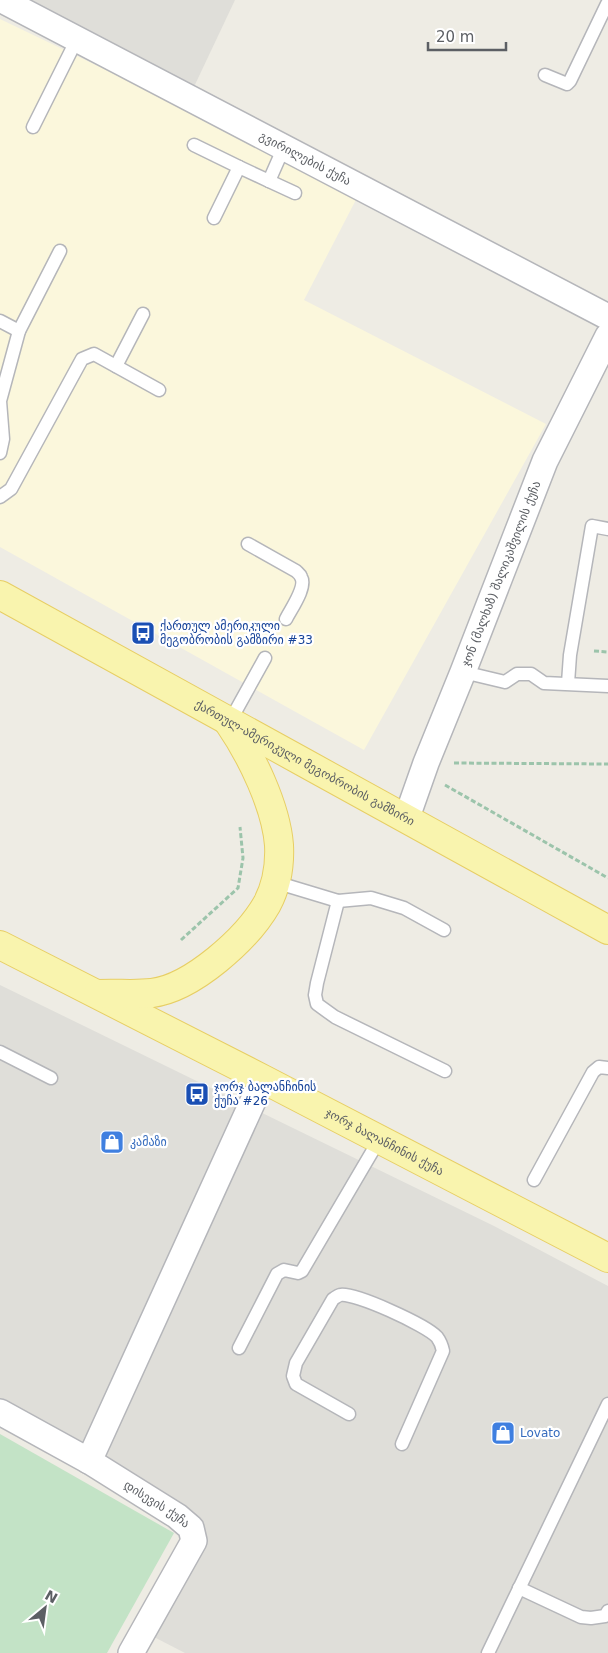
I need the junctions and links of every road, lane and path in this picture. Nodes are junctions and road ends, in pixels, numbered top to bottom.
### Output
1 (2, 0) edge
2 (604, 3) edge
3 (78, 39) junction
4 (544, 75) dead end
5 (33, 127) dead end
6 (194, 145) dead end
7 (284, 147) junction
8 (239, 167) junction
9 (269, 182) junction
10 (294, 193) dead end
11 (214, 218) dead end
12 (60, 251) dead end
13 (143, 314) dead end
14 (608, 317) edge
15 (0, 321) edge
16 (19, 331) junction
17 (608, 336) edge
18 (116, 366) junction
19 (159, 390) dead end
20 (1, 438) edge
21 (0, 453) edge
22 (0, 497) edge
23 (608, 529) edge
24 (248, 544) dead end
25 (0, 596) edge
26 (286, 619) dead end
27 (594, 651) dead end
28 (608, 652) edge
29 (266, 658) dead end
30 (463, 672) junction
31 (568, 683) junction
32 (608, 686) edge
33 (230, 723) junction
34 (608, 764) edge
35 (424, 767) junction
36 (407, 817) junction
37 (240, 827) dead end
38 (608, 878) edge
39 (275, 882) junction
40 (338, 901) junction
41 (444, 930) dead end
42 (608, 930) edge
43 (181, 940) dead end
44 (0, 945) edge
45 (94, 994) junction
46 (0, 1052) edge
47 (608, 1068) edge
48 (445, 1071) dead end
49 (51, 1078) dead end
50 (263, 1079) junction
51 (379, 1140) junction
52 (534, 1180) dead end
53 (608, 1258) edge
54 (239, 1348) dead end
55 (607, 1407) edge
56 (0, 1412) edge
57 (349, 1414) dead end
58 (402, 1444) dead end
59 (89, 1462) junction
60 (519, 1588) junction
61 (608, 1611) edge
62 (131, 1653) edge
63 (488, 1653) edge

1 - 3 street, გვირილების ქუჩა
2 - 4 lane
3 - 5 lane
3 - 7 street, გვირილების ქუჩა
6 - 8 lane
7 - 9 lane
7 - 14 street, გვირილების ქუჩა
8 - 9 lane
8 - 11 lane
9 - 10 lane
12 - 16 lane
13 - 18 lane
15 - 16 lane
16 - 20 lane
17 - 30 street, ჯონ (მალხაზ) შალიკაშვილის ქუჩა
18 - 19 lane
18 - 22 lane
20 - 21 lane
23 - 31 lane
24 - 26 lane
25 - 33 main road, ქართულ-ამერიკული მეგობრობის გამზირი
27 - 28 path
29 - 33 lane
30 - 31 lane
30 - 35 street, ჯონ (მალხაზ) შალიკაშვილის ქუჩა
31 - 32 lane
33 - 36 main road, ქართულ-ამერიკული მეგობრობის გამზირი
33 - 39 main road
34 - 35 path
35 - 36 street, ჯონ (მალხაზ) შალიკაშვილის ქუჩა
35 - 38 path
36 - 42 main road, ქართულ-ამერიკული მეგობრობის გამზირი
37 - 43 path
39 - 40 lane
39 - 45 main road
40 - 41 lane
40 - 48 lane
44 - 45 main road, ჯორჯ ბალანჩინის ქუჩა
45 - 50 main road, ჯორჯ ბალანჩინის ქუჩა
46 - 49 lane
47 - 52 lane
50 - 51 main road, ჯორჯ ბალანჩინის ქუჩა
50 - 59 street
51 - 53 main road, ჯორჯ ბალანჩინის ქუჩა
51 - 54 lane
55 - 60 lane
56 - 59 street, დისევის ქუჩა
57 - 58 lane
59 - 62 street, დისევის ქუჩა
60 - 61 lane
60 - 63 lane

